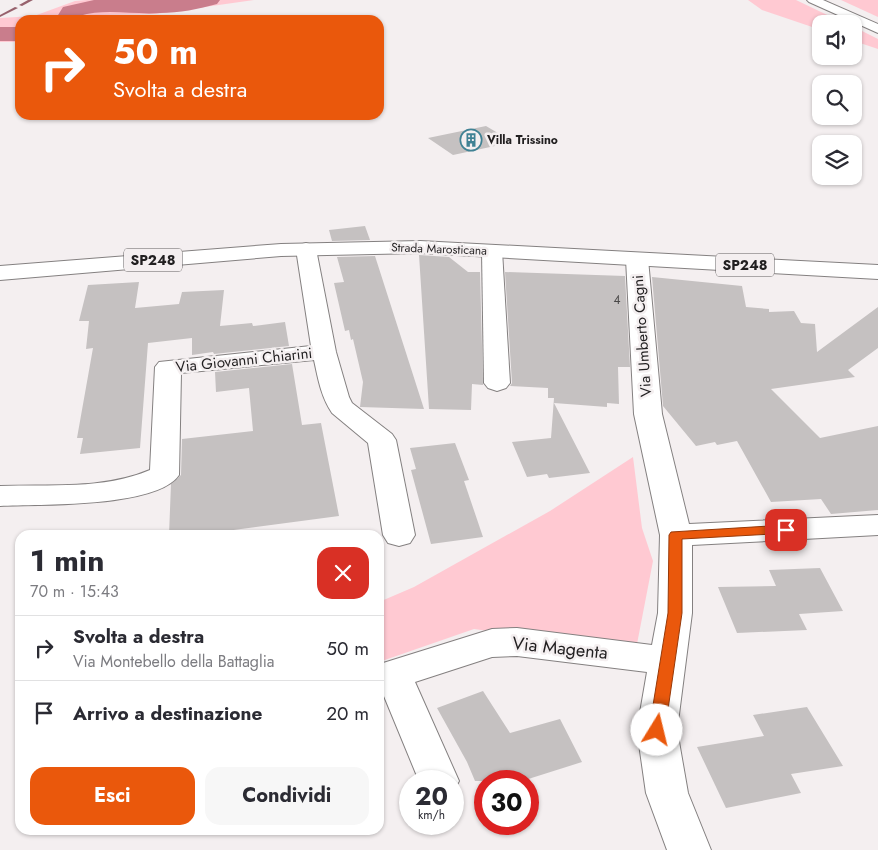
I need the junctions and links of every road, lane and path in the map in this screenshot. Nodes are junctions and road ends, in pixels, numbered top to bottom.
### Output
1 (813, 0) edge
2 (822, 0) edge
3 (878, 28) edge
4 (306, 249) junction
5 (492, 251) junction
6 (637, 259) junction
7 (878, 272) edge
8 (0, 274) edge
9 (324, 352) junction
10 (497, 383) dead end
11 (0, 496) edge
12 (878, 525) edge
13 (399, 535) dead end
14 (676, 535) junction
15 (668, 661) junction
16 (434, 770) edge
17 (689, 850) edge

1 - 3 street
2 - 3 street
4 - 5 street, Strada Marosticana / SP248
4 - 8 street, Strada Marosticana / SP248
4 - 9 street, Via Giovanni Chiarini
5 - 6 street, Strada Marosticana / SP248
5 - 10 street
6 - 7 street, Strada Marosticana / SP248
6 - 14 street, Via Umberto Cagni
9 - 11 street, Via Giovanni Chiarini
9 - 13 street, Via Giovanni Chiarini
12 - 14 street
14 - 15 street
15 - 16 street, Via Magenta
15 - 17 street

